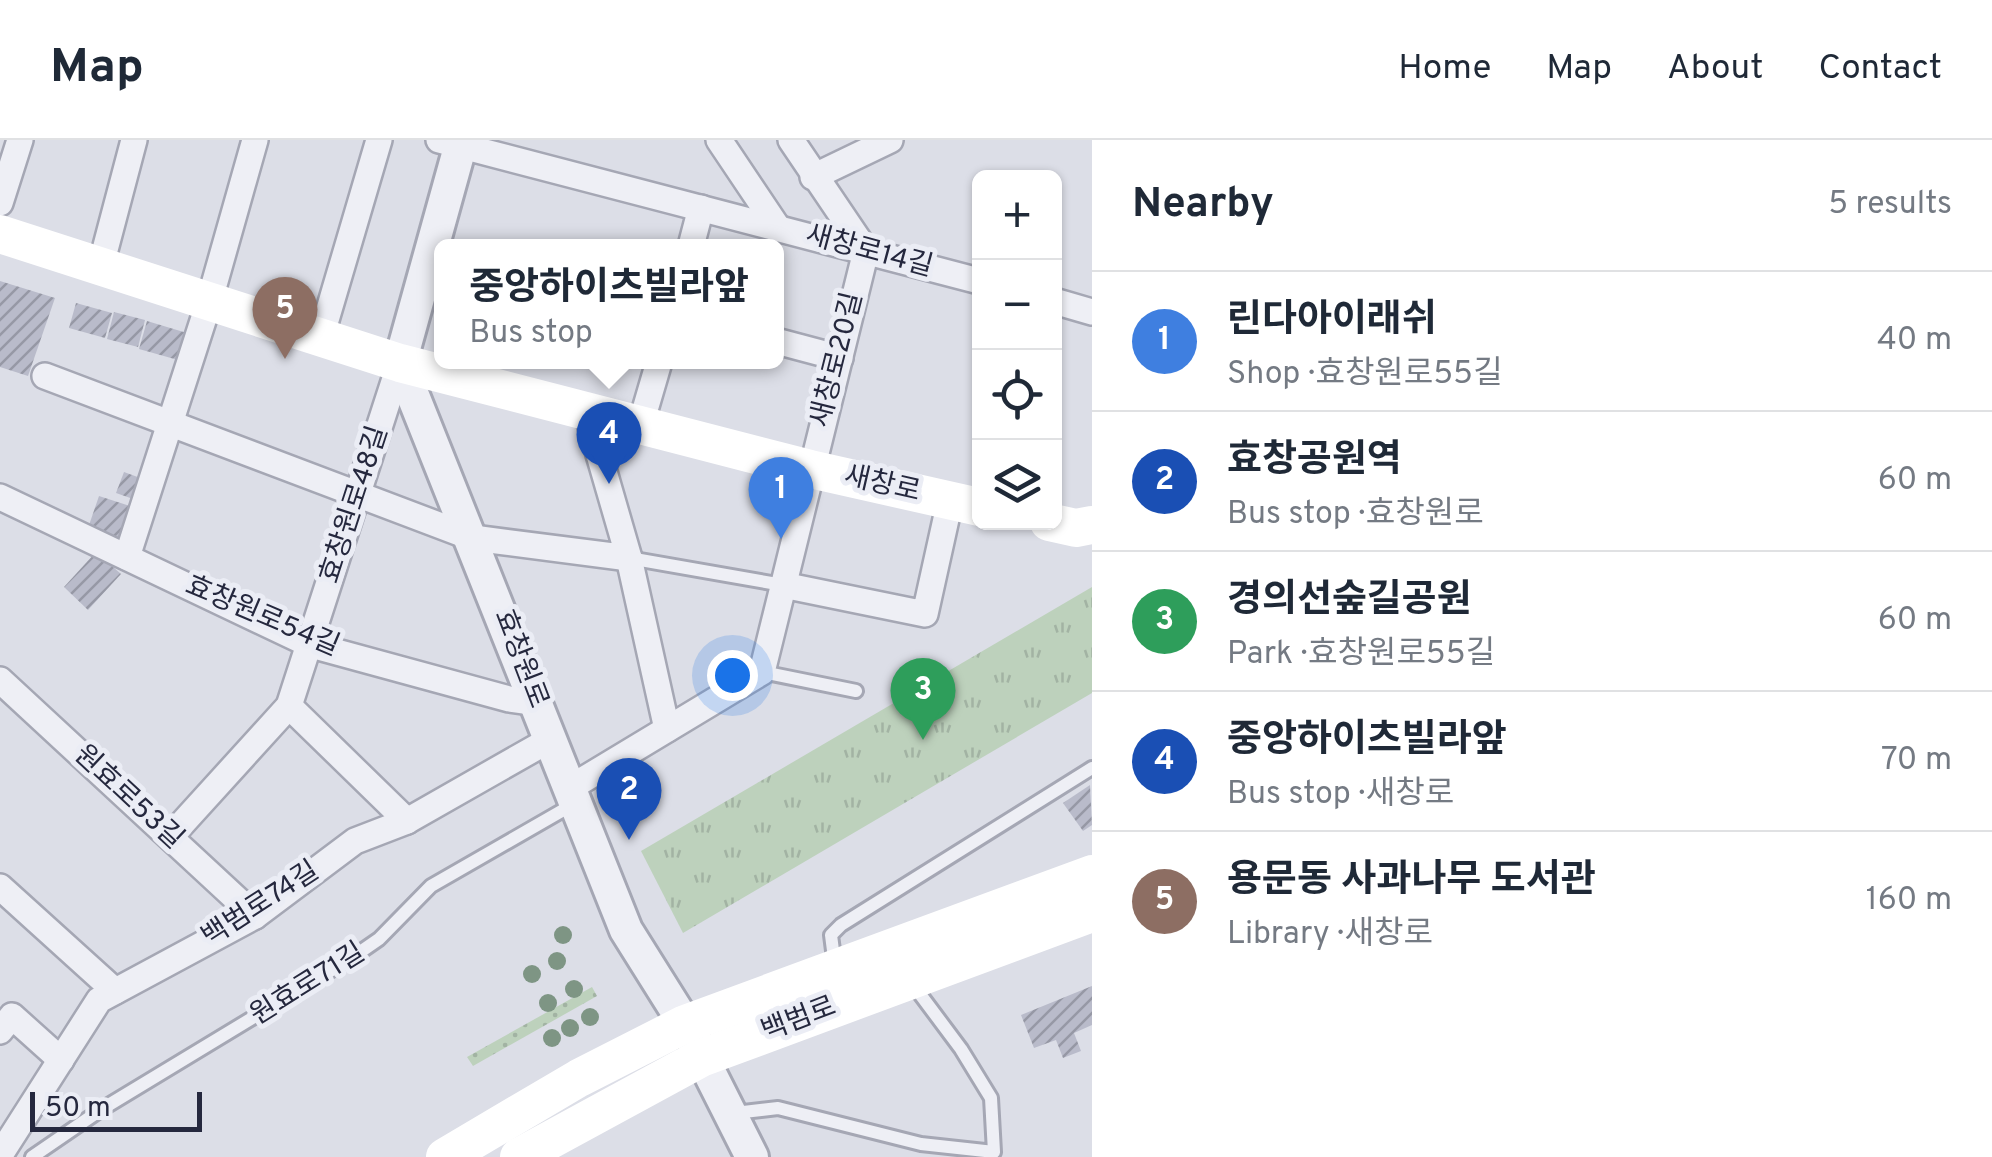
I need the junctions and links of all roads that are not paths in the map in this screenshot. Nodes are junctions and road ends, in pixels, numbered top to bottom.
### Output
1 (20, 140) edge
2 (134, 140) edge
3 (255, 140) edge
4 (378, 140) edge
5 (720, 140) edge
6 (791, 140) edge
7 (890, 140) edge
8 (454, 142) edge
9 (813, 178) junction
10 (0, 203) edge
11 (701, 208) junction
12 (778, 228) junction
13 (0, 234) edge
14 (693, 239) edge
15 (866, 251) junction
16 (101, 264) junction
17 (972, 280) edge
18 (210, 300) junction
19 (1062, 303) edge
20 (1090, 310) edge
21 (321, 336) junction
22 (784, 344) edge
23 (840, 358) junction
24 (400, 363) junction
25 (657, 369) edge
26 (45, 376) dead end
27 (588, 412) junction
28 (171, 421) junction
29 (640, 426) junction
30 (810, 470) junction
31 (0, 497) edge
32 (358, 497) junction
33 (965, 504) edge
34 (1062, 525) edge
35 (1092, 525) edge
36 (472, 538) junction
37 (127, 557) junction
38 (629, 558) junction
39 (783, 585) junction
40 (311, 644) junction
41 (762, 672) junction
42 (0, 680) edge
43 (856, 691) dead end
44 (537, 703) junction
45 (289, 706) junction
46 (667, 729) junction
47 (551, 739) junction
48 (1092, 768) edge
49 (571, 796) junction
50 (407, 821) junction
51 (170, 837) junction
52 (1092, 874) edge
53 (0, 887) edge
54 (1092, 914) edge
55 (255, 916) junction
56 (871, 975) junction
57 (115, 991) junction
58 (0, 1031) edge
59 (693, 1041) junction
60 (61, 1060) junction
61 (726, 1114) junction
62 (514, 1146) edge
63 (0, 1155) edge
64 (32, 1157) edge
65 (444, 1157) edge
66 (752, 1157) edge

1 - 10 street
2 - 16 street
3 - 18 street
4 - 21 street
5 - 12 street
6 - 9 street
7 - 9 street
8 - 11 street, 새창로14길
8 - 24 street
9 - 15 street
11 - 12 street, 새창로14길
11 - 14 street
12 - 15 street, 새창로14길
13 - 16 main road, 새창로
15 - 17 street, 새창로14길
15 - 23 street, 새창로20길
16 - 18 main road, 새창로
18 - 21 main road, 새창로
18 - 28 street
19 - 20 street
21 - 24 main road, 새창로
22 - 23 street
23 - 30 street, 새창로20길
24 - 27 main road, 새창로
24 - 32 street, 효창원로48길
24 - 36 street, 효창원로
25 - 29 street
26 - 28 street
27 - 29 main road, 새창로
27 - 38 street
28 - 32 street
28 - 37 street
29 - 30 main road, 새창로
30 - 33 main road, 새창로
30 - 39 street, 새창로20길
31 - 37 street, 효창원로54길
32 - 36 street
32 - 40 street, 효창원로48길
33 - 39 street
34 - 35 main road
36 - 38 street
36 - 44 street, 효창원로
37 - 40 street, 효창원로54길
38 - 39 lane
38 - 46 street
39 - 41 street, 새창로20길
40 - 44 street, 효창원로54길
40 - 45 street, 효창원로48길
41 - 43 lane
41 - 46 street
42 - 51 street, 원효로53길
44 - 47 street, 효창원로
45 - 50 street
45 - 51 street, 효창원로48길
46 - 49 street
47 - 49 street, 효창원로
47 - 50 street, 백범로74길
48 - 56 lane, 백범로
49 - 59 street, 효창원로
49 - 64 lane, 원효로71길
50 - 55 street, 백범로74길
51 - 55 street, 원효로53길
52 - 56 main road, 백범로
53 - 57 street
54 - 56 main road, 백범로
55 - 57 street, 백범로74길
56 - 59 main road, 백범로
56 - 61 lane
57 - 60 street, 백범로74길
58 - 60 street
59 - 61 street, 효창원로
59 - 62 main road, 백범로
60 - 63 street, 백범로74길
61 - 66 street, 효창원로
62 - 65 main road, 백범로

